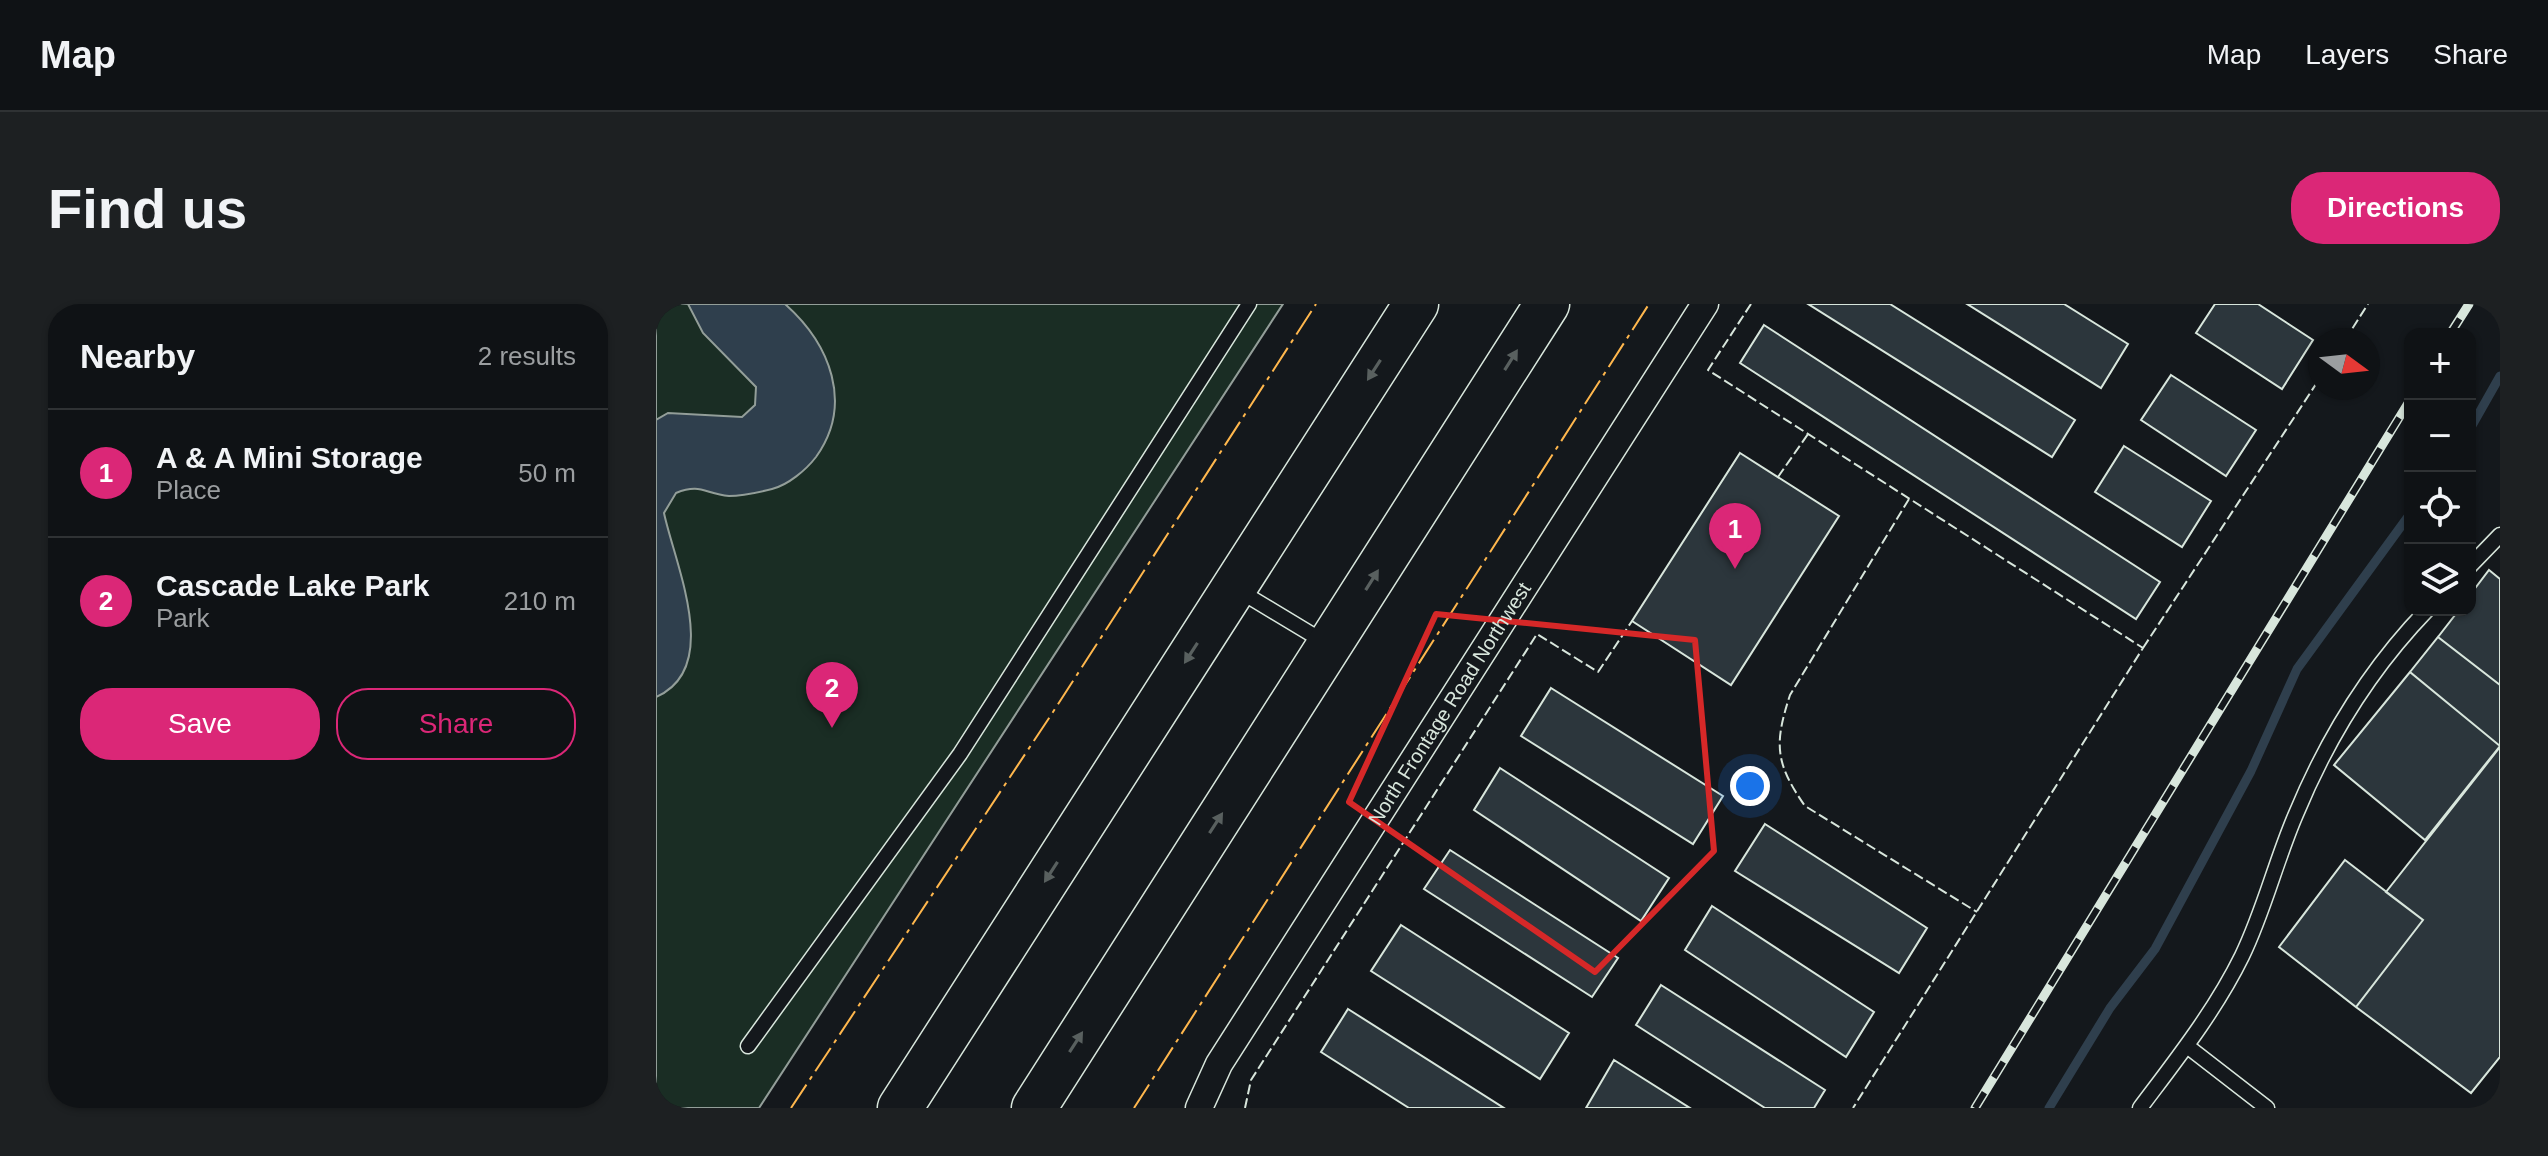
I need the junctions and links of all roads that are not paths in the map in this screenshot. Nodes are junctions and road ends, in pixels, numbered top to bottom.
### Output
1 (1249, 304) edge
2 (1416, 304) edge
3 (1547, 304) edge
4 (1705, 304) edge
5 (2500, 535) edge
6 (2476, 560) edge
7 (1233, 587) junction
8 (2421, 616) edge
9 (1330, 646) junction
10 (748, 1046) dead end
11 (2187, 1046) junction
12 (900, 1108) edge
13 (1034, 1108) edge
14 (1199, 1108) edge
15 (2140, 1108) edge
16 (2267, 1108) edge

1 - 10 lane
2 -> 7 highway
9 -> 3 highway
4 - 14 street, North Frontage Road Northwest
5 - 6 lane
7 - 9 lane
7 -> 12 highway
8 - 11 lane
13 -> 9 highway
11 - 15 lane
11 - 16 lane

